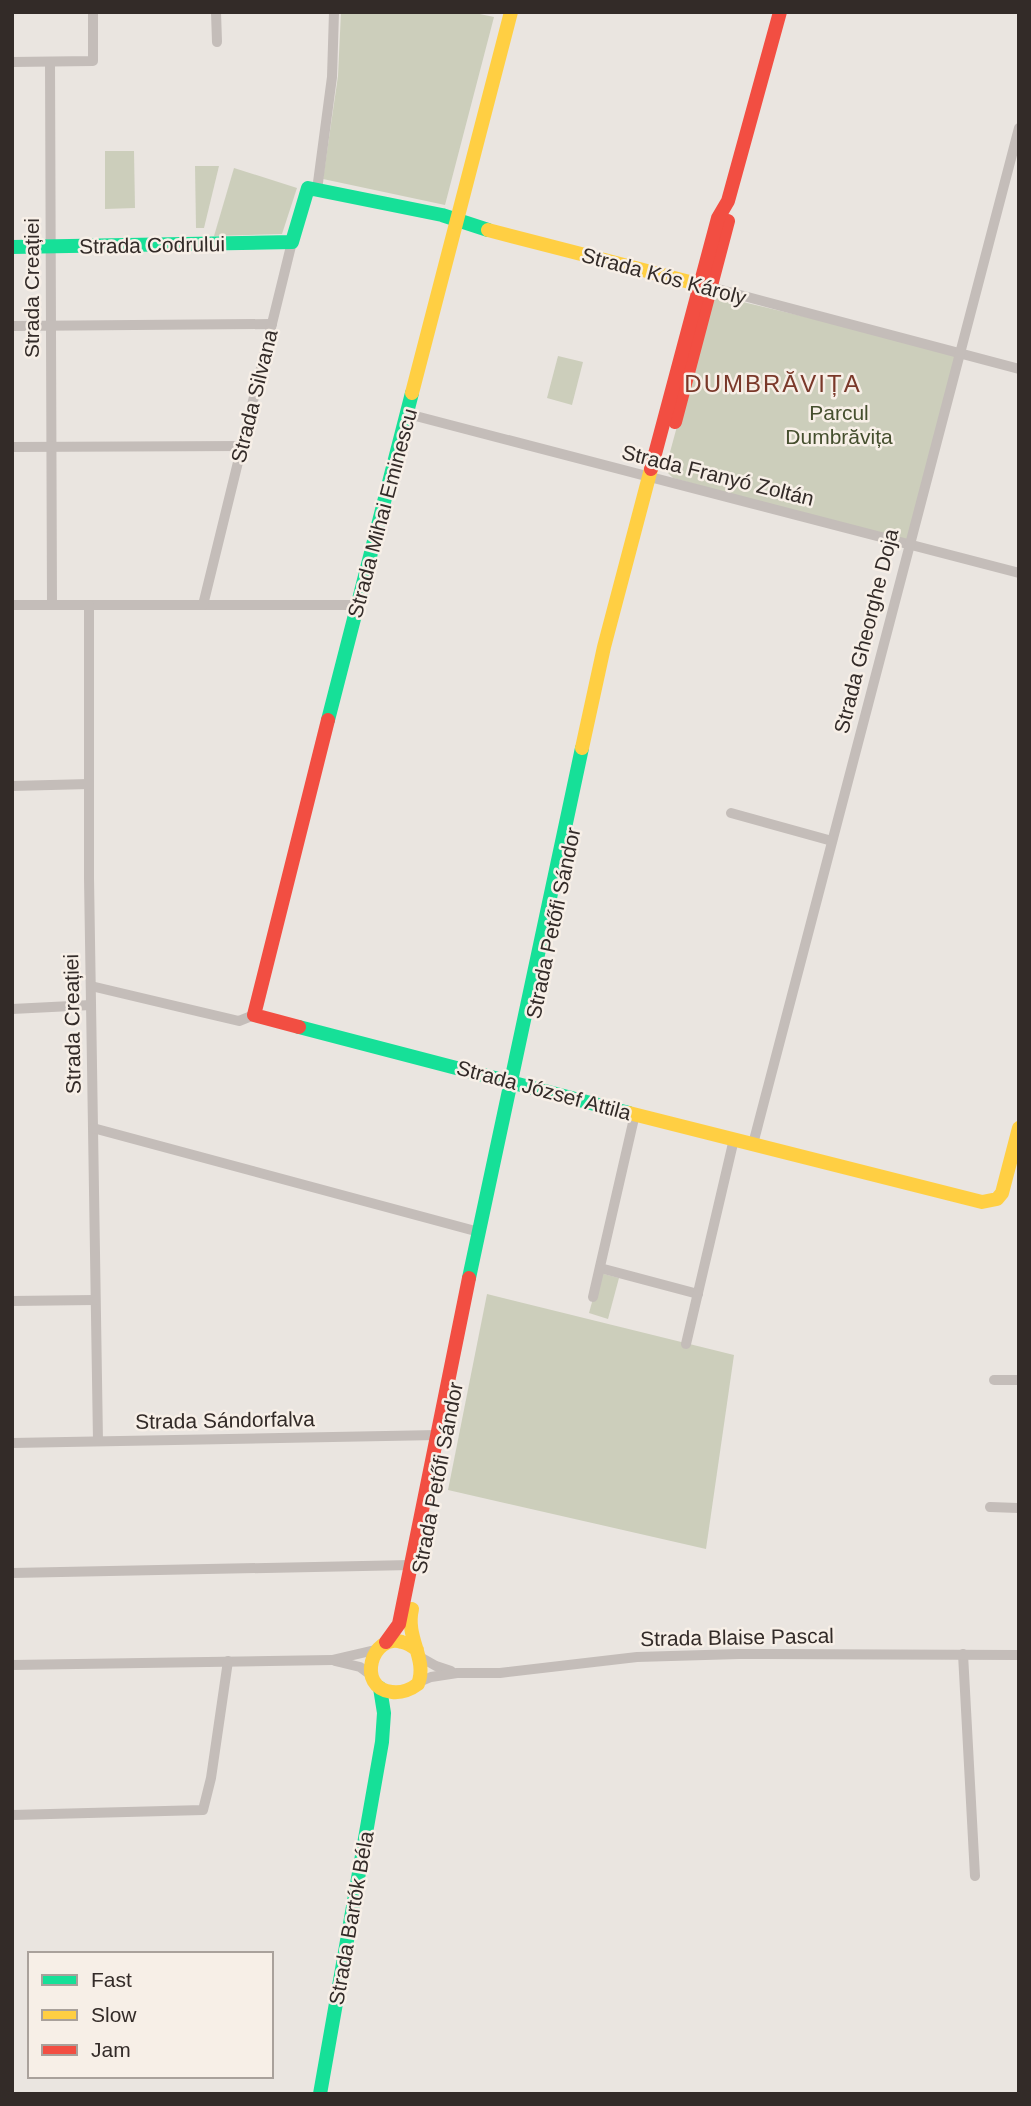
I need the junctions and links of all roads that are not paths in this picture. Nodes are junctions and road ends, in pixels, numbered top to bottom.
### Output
1 (93, 12) edge
2 (216, 12) edge
3 (334, 12) edge
4 (511, 12) edge
5 (780, 12) edge
6 (217, 42) dead end
7 (12, 62) edge
8 (50, 62) junction
9 (1019, 128) edge
10 (313, 189) junction
11 (458, 221) junction
12 (292, 242) junction
13 (12, 247) edge
14 (51, 247) junction
15 (705, 286) junction
16 (272, 324) junction
17 (12, 326) edge
18 (51, 326) junction
19 (960, 354) junction
20 (1019, 369) edge
21 (408, 414) junction
22 (50, 446) junction
23 (242, 446) junction
24 (12, 447) edge
25 (654, 478) junction
26 (908, 544) junction
27 (1019, 573) edge
28 (12, 605) edge
29 (52, 605) junction
30 (89, 605) junction
31 (203, 605) junction
32 (357, 605) junction
33 (89, 785) junction
34 (12, 786) edge
35 (730, 813) dead end
36 (832, 841) junction
37 (91, 986) junction
38 (91, 1005) junction
39 (12, 1009) edge
40 (254, 1015) junction
41 (514, 1083) junction
42 (635, 1114) junction
43 (93, 1128) junction
44 (1019, 1128) edge
45 (734, 1139) junction
46 (753, 1144) junction
47 (479, 1232) junction
48 (600, 1268) junction
49 (698, 1294) junction
50 (593, 1297) dead end
51 (94, 1300) junction
52 (12, 1301) edge
53 (686, 1344) dead end
54 (994, 1380) dead end
55 (1019, 1380) edge
56 (438, 1435) junction
57 (98, 1441) junction
58 (12, 1443) edge
59 (990, 1507) dead end
60 (1019, 1508) edge
61 (411, 1566) junction
62 (12, 1573) edge
63 (381, 1646) junction
64 (418, 1653) junction
65 (963, 1654) junction
66 (1019, 1655) edge
67 (332, 1660) junction
68 (228, 1661) junction
69 (12, 1665) edge
70 (457, 1673) junction
71 (371, 1675) junction
72 (380, 1688) junction
73 (410, 1688) junction
74 (382, 1742) junction
75 (12, 1815) edge
76 (975, 1876) dead end
77 (320, 2094) edge

1 - 8 street
2 - 6 street
3 - 10 street, Strada Silvana
4 - 11 main road, Strada Mihai Eminescu
5 - 15 main road, Strada Petőfi Sándor
7 - 8 street
8 - 14 street, Strada Creației
9 - 19 street, Strada Gheorghe Doja
10 - 11 main road, Strada Kós Károly
10 - 12 main road, Strada Silvana
11 - 15 main road, Strada Kós Károly
11 - 21 main road, Strada Mihai Eminescu
12 - 14 main road, Strada Codrului
12 - 16 street, Strada Silvana
13 - 14 main road, Strada Codrului
14 - 18 street, Strada Creației
15 - 19 street, Strada Kós Károly
15 - 25 main road, Strada Petőfi Sándor
16 - 18 street
16 - 23 street, Strada Silvana
17 - 18 street
18 - 22 street, Strada Creației
19 - 20 street, Strada Kós Károly
19 - 26 street, Strada Gheorghe Doja
21 - 25 street, Strada Franyó Zoltán
21 - 32 main road, Strada Mihai Eminescu
22 - 23 street
22 - 24 street
22 - 29 street, Strada Creației
23 - 31 street, Strada Silvana
25 - 26 street, Strada Franyó Zoltán
25 - 41 main road, Strada Petőfi Sándor
26 - 27 street, Strada Franyó Zoltán
26 - 36 street, Strada Gheorghe Doja
28 - 29 street
29 - 30 street
30 - 31 street
30 - 33 street, Strada Creației
31 - 32 street
32 - 40 main road, Strada Mihai Eminescu
33 - 34 street
33 - 37 street, Strada Creației
35 - 36 street
36 - 46 street, Strada Gheorghe Doja
37 - 38 street, Strada Creației
37 - 40 street, Strada József Attila
38 - 39 street
38 - 43 street, Strada Creației
40 - 41 main road, Strada József Attila
41 - 42 main road, Strada József Attila
41 - 47 main road, Strada Petőfi Sándor
41 - 64 main road, Strada Petőfi Sándor
42 - 45 main road, Strada József Attila
42 - 48 street
43 - 47 street
43 - 51 street, Strada Creației
44 - 46 main road, Strada József Attila
45 - 46 main road, Strada József Attila
45 - 49 street
47 - 56 main road, Strada Petőfi Sándor
48 - 49 street
48 - 50 street
49 - 53 street
51 - 52 street
51 - 57 street, Strada Creației
54 - 55 street
56 - 57 street, Strada Sándorfalva
56 - 61 main road, Strada Petőfi Sándor
57 - 58 street, Strada Sándorfalva
59 - 60 street
61 - 62 street
61 - 63 main road, Strada Petőfi Sándor
63 - 64 main road
63 - 67 street
63 - 71 main road
64 - 70 street, Strada Blaise Pascal
64 - 73 main road
65 - 66 street, Strada Blaise Pascal
65 - 70 street, Strada Blaise Pascal
65 - 76 street
67 - 68 street
67 - 71 street
68 - 69 street
68 - 75 street
70 - 73 street, Strada Blaise Pascal
71 - 72 main road
72 - 73 main road
72 - 74 main road, Strada Bartók Béla
73 - 74 main road, Strada Bartók Béla
74 - 77 main road, Strada Bartók Béla

